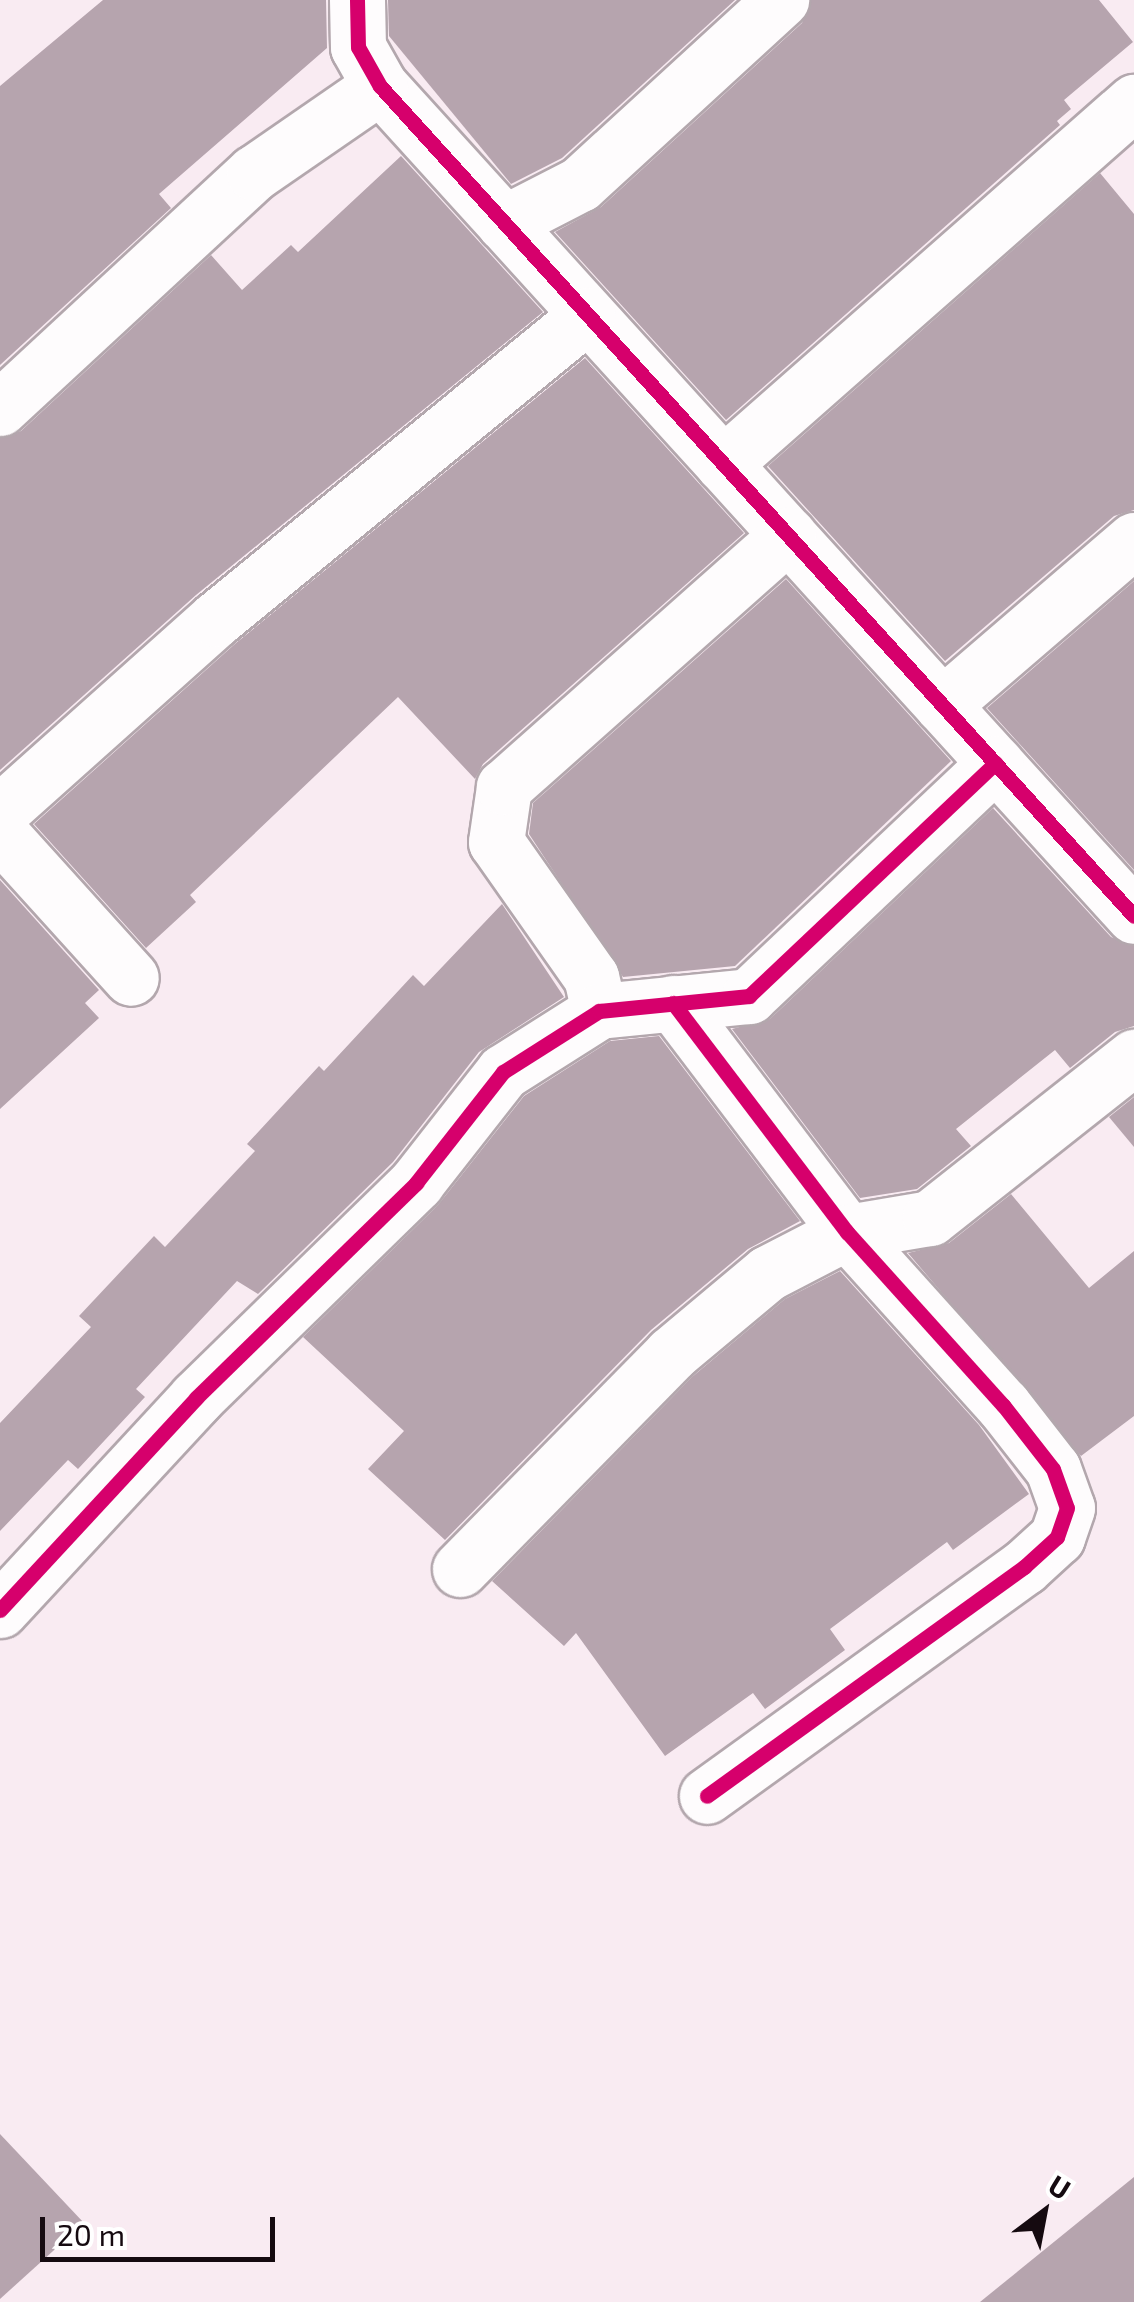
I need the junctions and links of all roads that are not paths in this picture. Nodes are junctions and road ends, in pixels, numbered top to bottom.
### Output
1 (357, 0) edge
2 (781, 0) edge
3 (380, 86) junction
4 (1134, 102) edge
5 (504, 223) junction
6 (588, 314) junction
7 (0, 408) edge
8 (723, 464) junction
9 (788, 535) junction
10 (1134, 540) edge
11 (942, 705) junction
12 (995, 763) junction
13 (0, 812) edge
14 (0, 834) edge
15 (1134, 916) edge
16 (131, 978) dead end
17 (674, 1003) junction
18 (599, 1010) junction
19 (1134, 1057) edge
20 (847, 1232) junction
21 (460, 1570) dead end
22 (0, 1610) edge
23 (706, 1796) dead end

1 - 3 street
2 - 5 street
3 - 5 street
3 - 7 street
4 - 8 street
5 - 6 street
6 - 8 street
6 - 13 street
8 - 9 street
9 - 11 street
9 - 18 street
10 - 11 street
11 - 12 street
12 - 15 street
12 - 17 street
14 - 16 street
17 - 18 street
17 - 20 street
18 - 22 street
19 - 20 street
20 - 21 street
20 - 23 street

